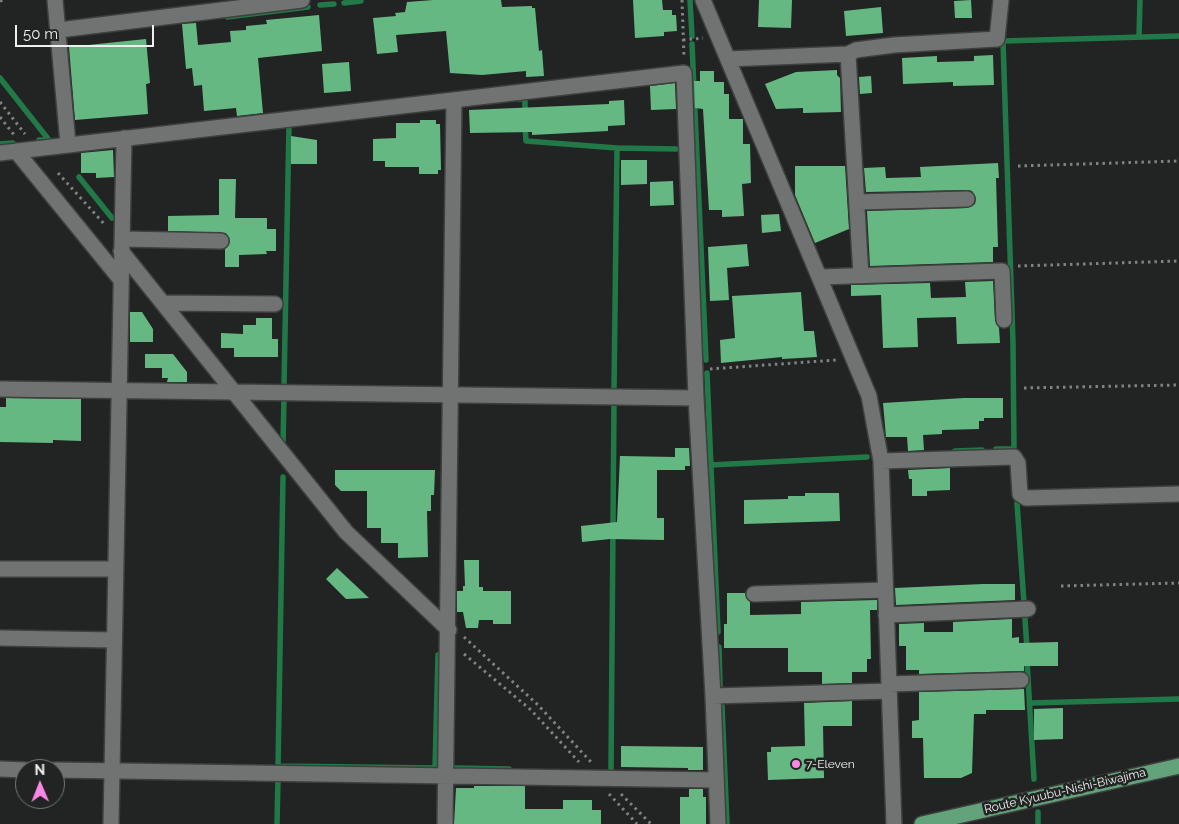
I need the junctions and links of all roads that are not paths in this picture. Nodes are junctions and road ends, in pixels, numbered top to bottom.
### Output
1 (54, 0) edge
2 (302, 0) edge
3 (703, 0) edge
4 (1000, 0) edge
5 (213, 6) edge
6 (59, 30) junction
7 (848, 54) junction
8 (728, 59) junction
9 (454, 100) junction
10 (124, 138) junction
11 (68, 144) junction
12 (16, 151) junction
13 (0, 153) edge
14 (967, 199) dead end
15 (857, 202) junction
16 (221, 242) dead end
17 (121, 245) junction
18 (861, 276) junction
19 (820, 277) junction
20 (120, 280) junction
21 (163, 303) junction
22 (275, 304) dead end
23 (1004, 320) dead end
24 (0, 388) edge
25 (117, 390) junction
26 (234, 392) junction
27 (450, 395) junction
28 (696, 398) junction
29 (881, 461) junction
30 (1179, 494) edge
31 (0, 569) edge
32 (115, 569) junction
33 (885, 590) junction
34 (754, 594) dead end
35 (1028, 609) dead end
36 (886, 615) junction
37 (449, 630) junction
38 (0, 638) edge
39 (114, 640) junction
40 (1021, 680) dead end
41 (889, 687) junction
42 (713, 696) junction
43 (1179, 766) edge
44 (0, 770) edge
45 (15, 770) edge
46 (65, 770) edge
47 (112, 771) junction
48 (446, 776) junction
49 (716, 780) junction
50 (111, 824) edge
51 (445, 824) edge
52 (718, 824) edge
53 (894, 824) edge
54 (922, 824) edge

1 - 6 street
2 - 5 street
3 - 8 street
4 - 7 street
5 - 6 street
6 - 11 street
7 - 8 street
7 - 15 street
8 - 19 street
9 - 10 street
9 - 27 street
9 - 28 street
10 - 11 street
10 - 17 street
11 - 12 street
12 - 13 street
12 - 20 street
14 - 15 street
15 - 18 street
16 - 17 street
17 - 20 street
17 - 21 street
18 - 19 street
18 - 23 street
19 - 29 street
20 - 25 street
21 - 22 street
21 - 26 street
24 - 25 street
25 - 26 street
25 - 32 street
26 - 27 street
26 - 37 street
27 - 28 street
27 - 37 street
28 - 42 street
29 - 30 street
29 - 33 street
31 - 32 street
32 - 39 street
33 - 34 street
33 - 36 street
35 - 36 street
36 - 41 street
37 - 48 street
38 - 39 street
39 - 47 street
40 - 41 street
41 - 42 street
41 - 53 street
42 - 49 street
43 - 54 main road, Route Kyuubu-Nishi-Biwajima
44 - 45 street
46 - 47 street
47 - 48 street
47 - 50 street
48 - 49 street
48 - 51 street
49 - 52 street

